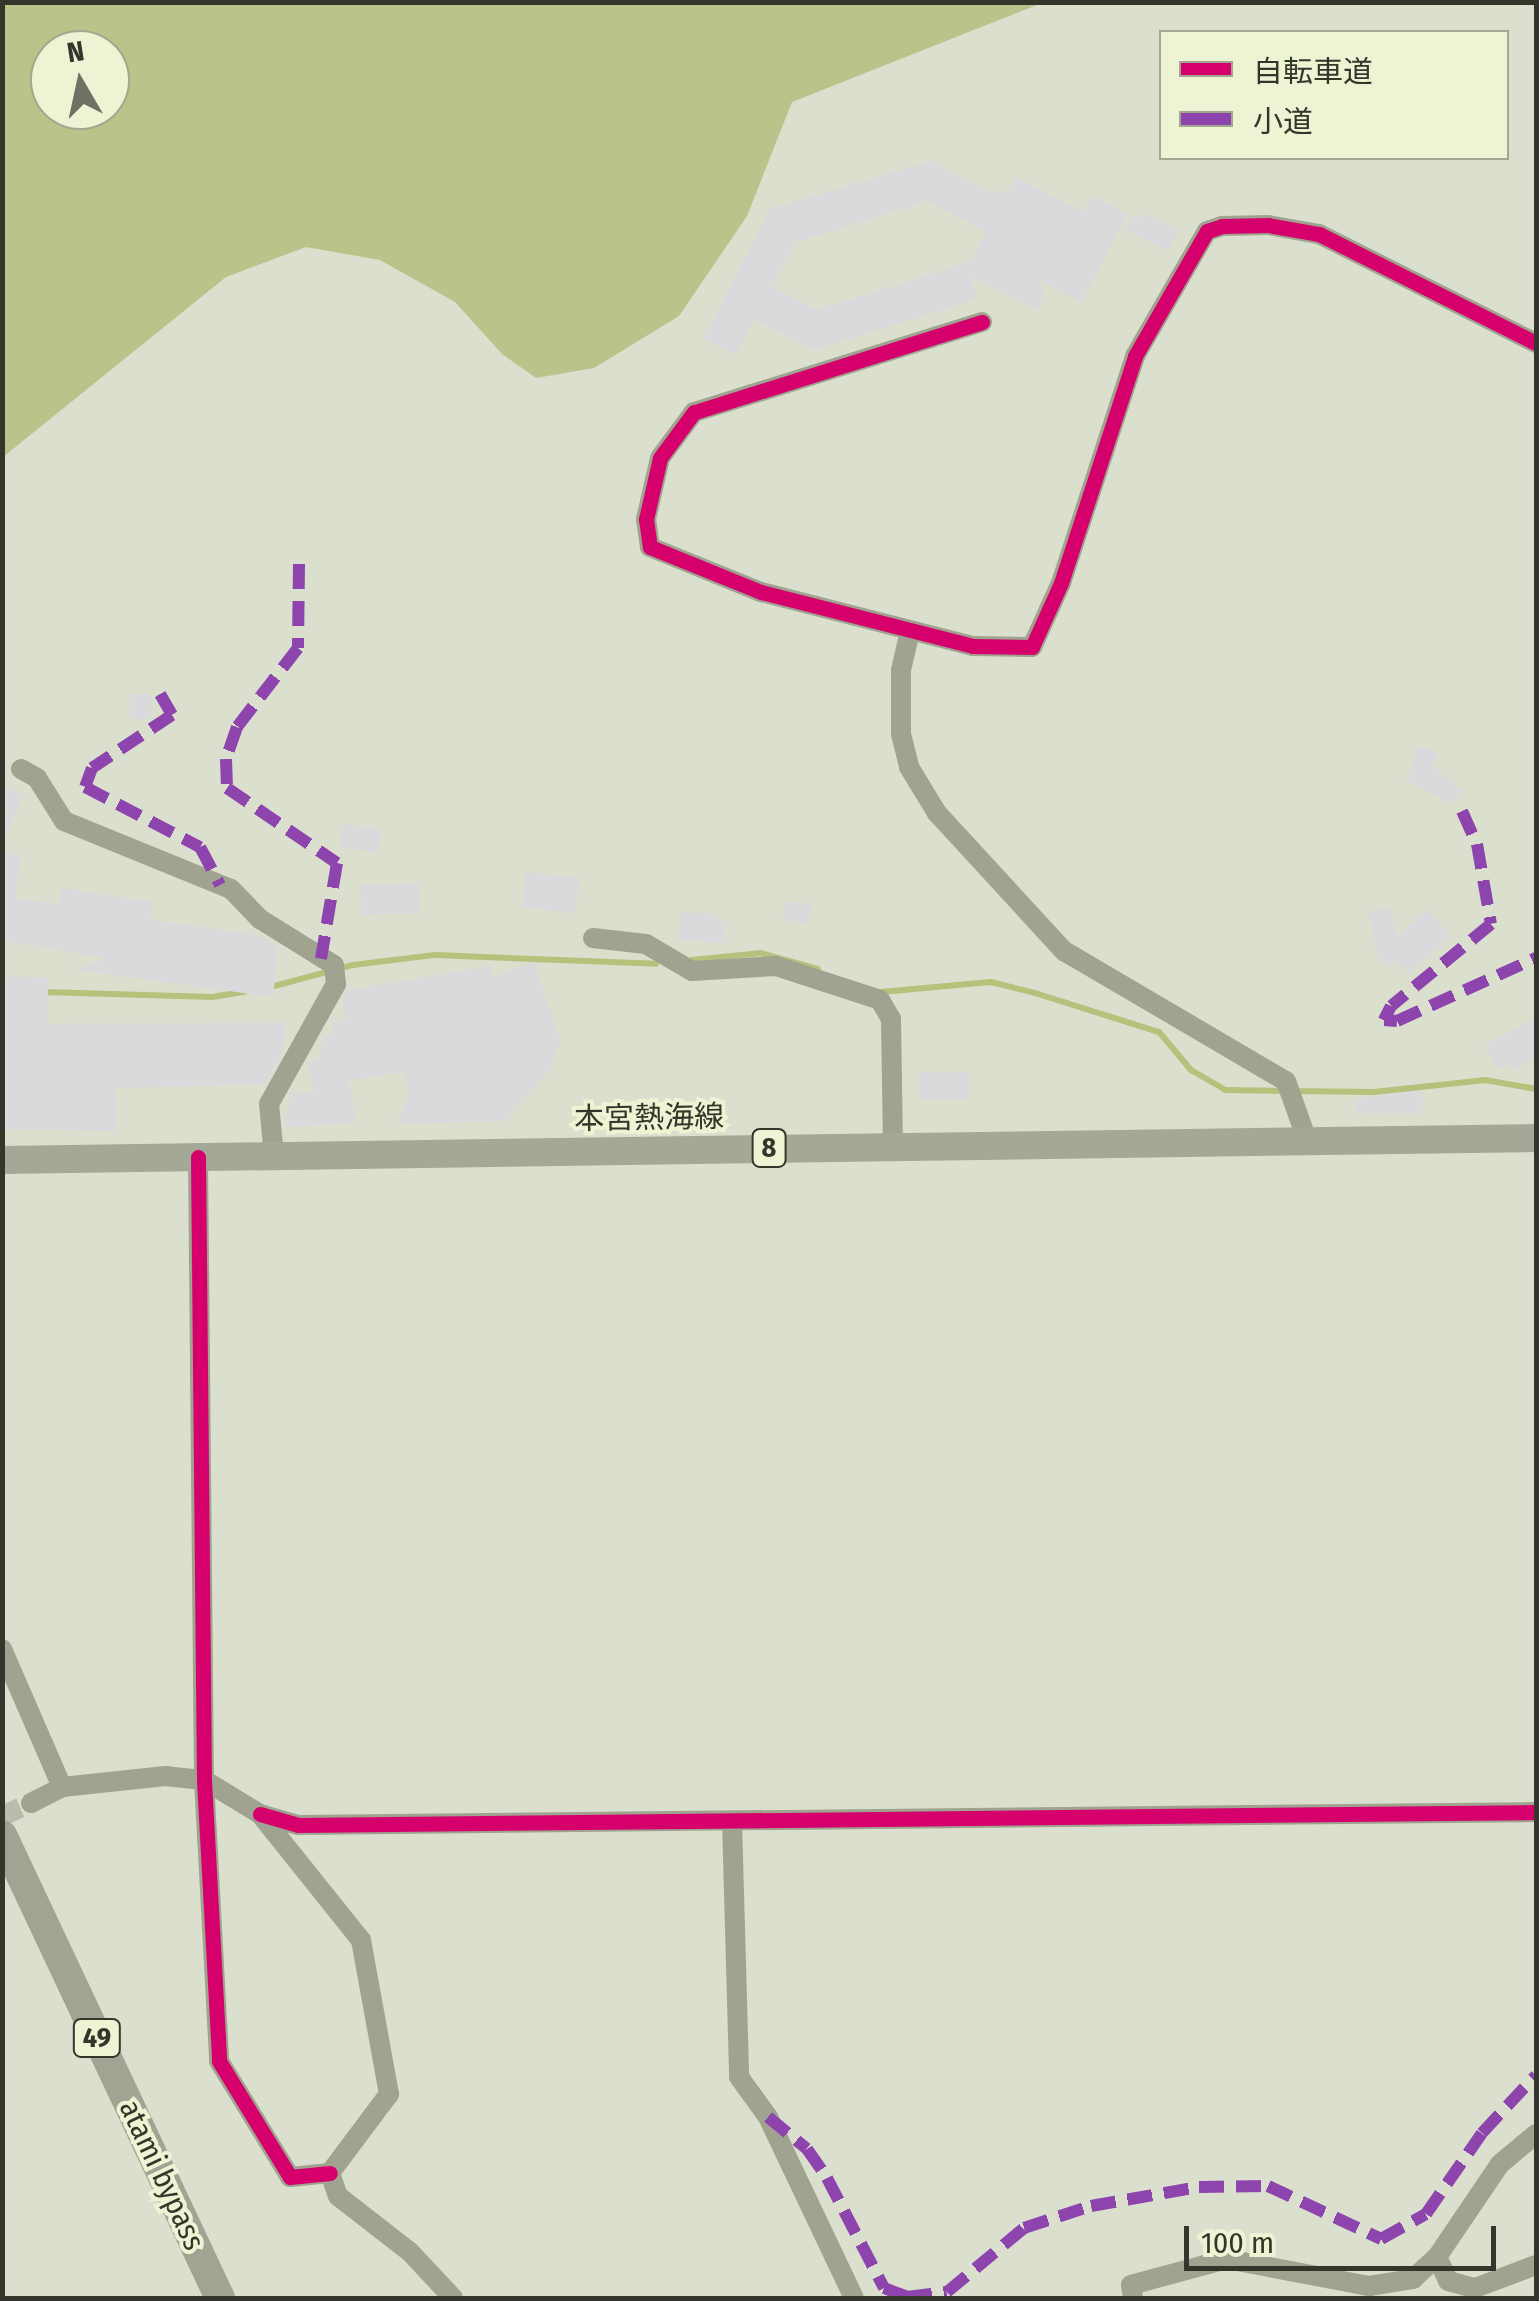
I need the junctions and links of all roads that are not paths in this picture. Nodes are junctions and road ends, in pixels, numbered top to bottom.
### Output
1 (982, 322) dead end
2 (1536, 343) edge
3 (910, 631) junction
4 (21, 769) dead end
5 (593, 938) dead end
6 (1536, 1138) edge
7 (1307, 1140) junction
8 (893, 1146) junction
9 (274, 1156) junction
10 (198, 1157) junction
11 (2, 1160) edge
12 (2, 1649) edge
13 (204, 1780) junction
14 (62, 1787) junction
15 (31, 1802) tunnel mouth
16 (1536, 1812) edge
17 (260, 1814) junction
18 (732, 1822) junction
19 (2, 1835) edge
20 (1536, 2134) edge
21 (330, 2173) junction
22 (1437, 2258) junction
23 (1536, 2266) edge
24 (220, 2298) edge
25 (454, 2298) edge
26 (854, 2298) edge
27 (1134, 2298) edge

1 - 3 street
2 - 3 street
3 - 7 street
4 - 9 street
5 - 8 street
6 - 7 main road, 本宮熱海線 / 8
7 - 8 main road, 本宮熱海線 / 8
8 - 9 main road, 本宮熱海線 / 8
9 - 10 main road, 本宮熱海線 / 8
10 - 11 main road, 本宮熱海線 / 8
10 - 13 street
12 - 14 street
13 - 14 street
13 - 17 street
13 - 21 street
14 - 15 street
16 - 18 street
17 - 18 street
17 - 21 street
18 - 26 street
19 - 24 highway, atami bypass / 49
20 - 22 street
21 - 25 street
22 - 23 street
22 - 27 street

